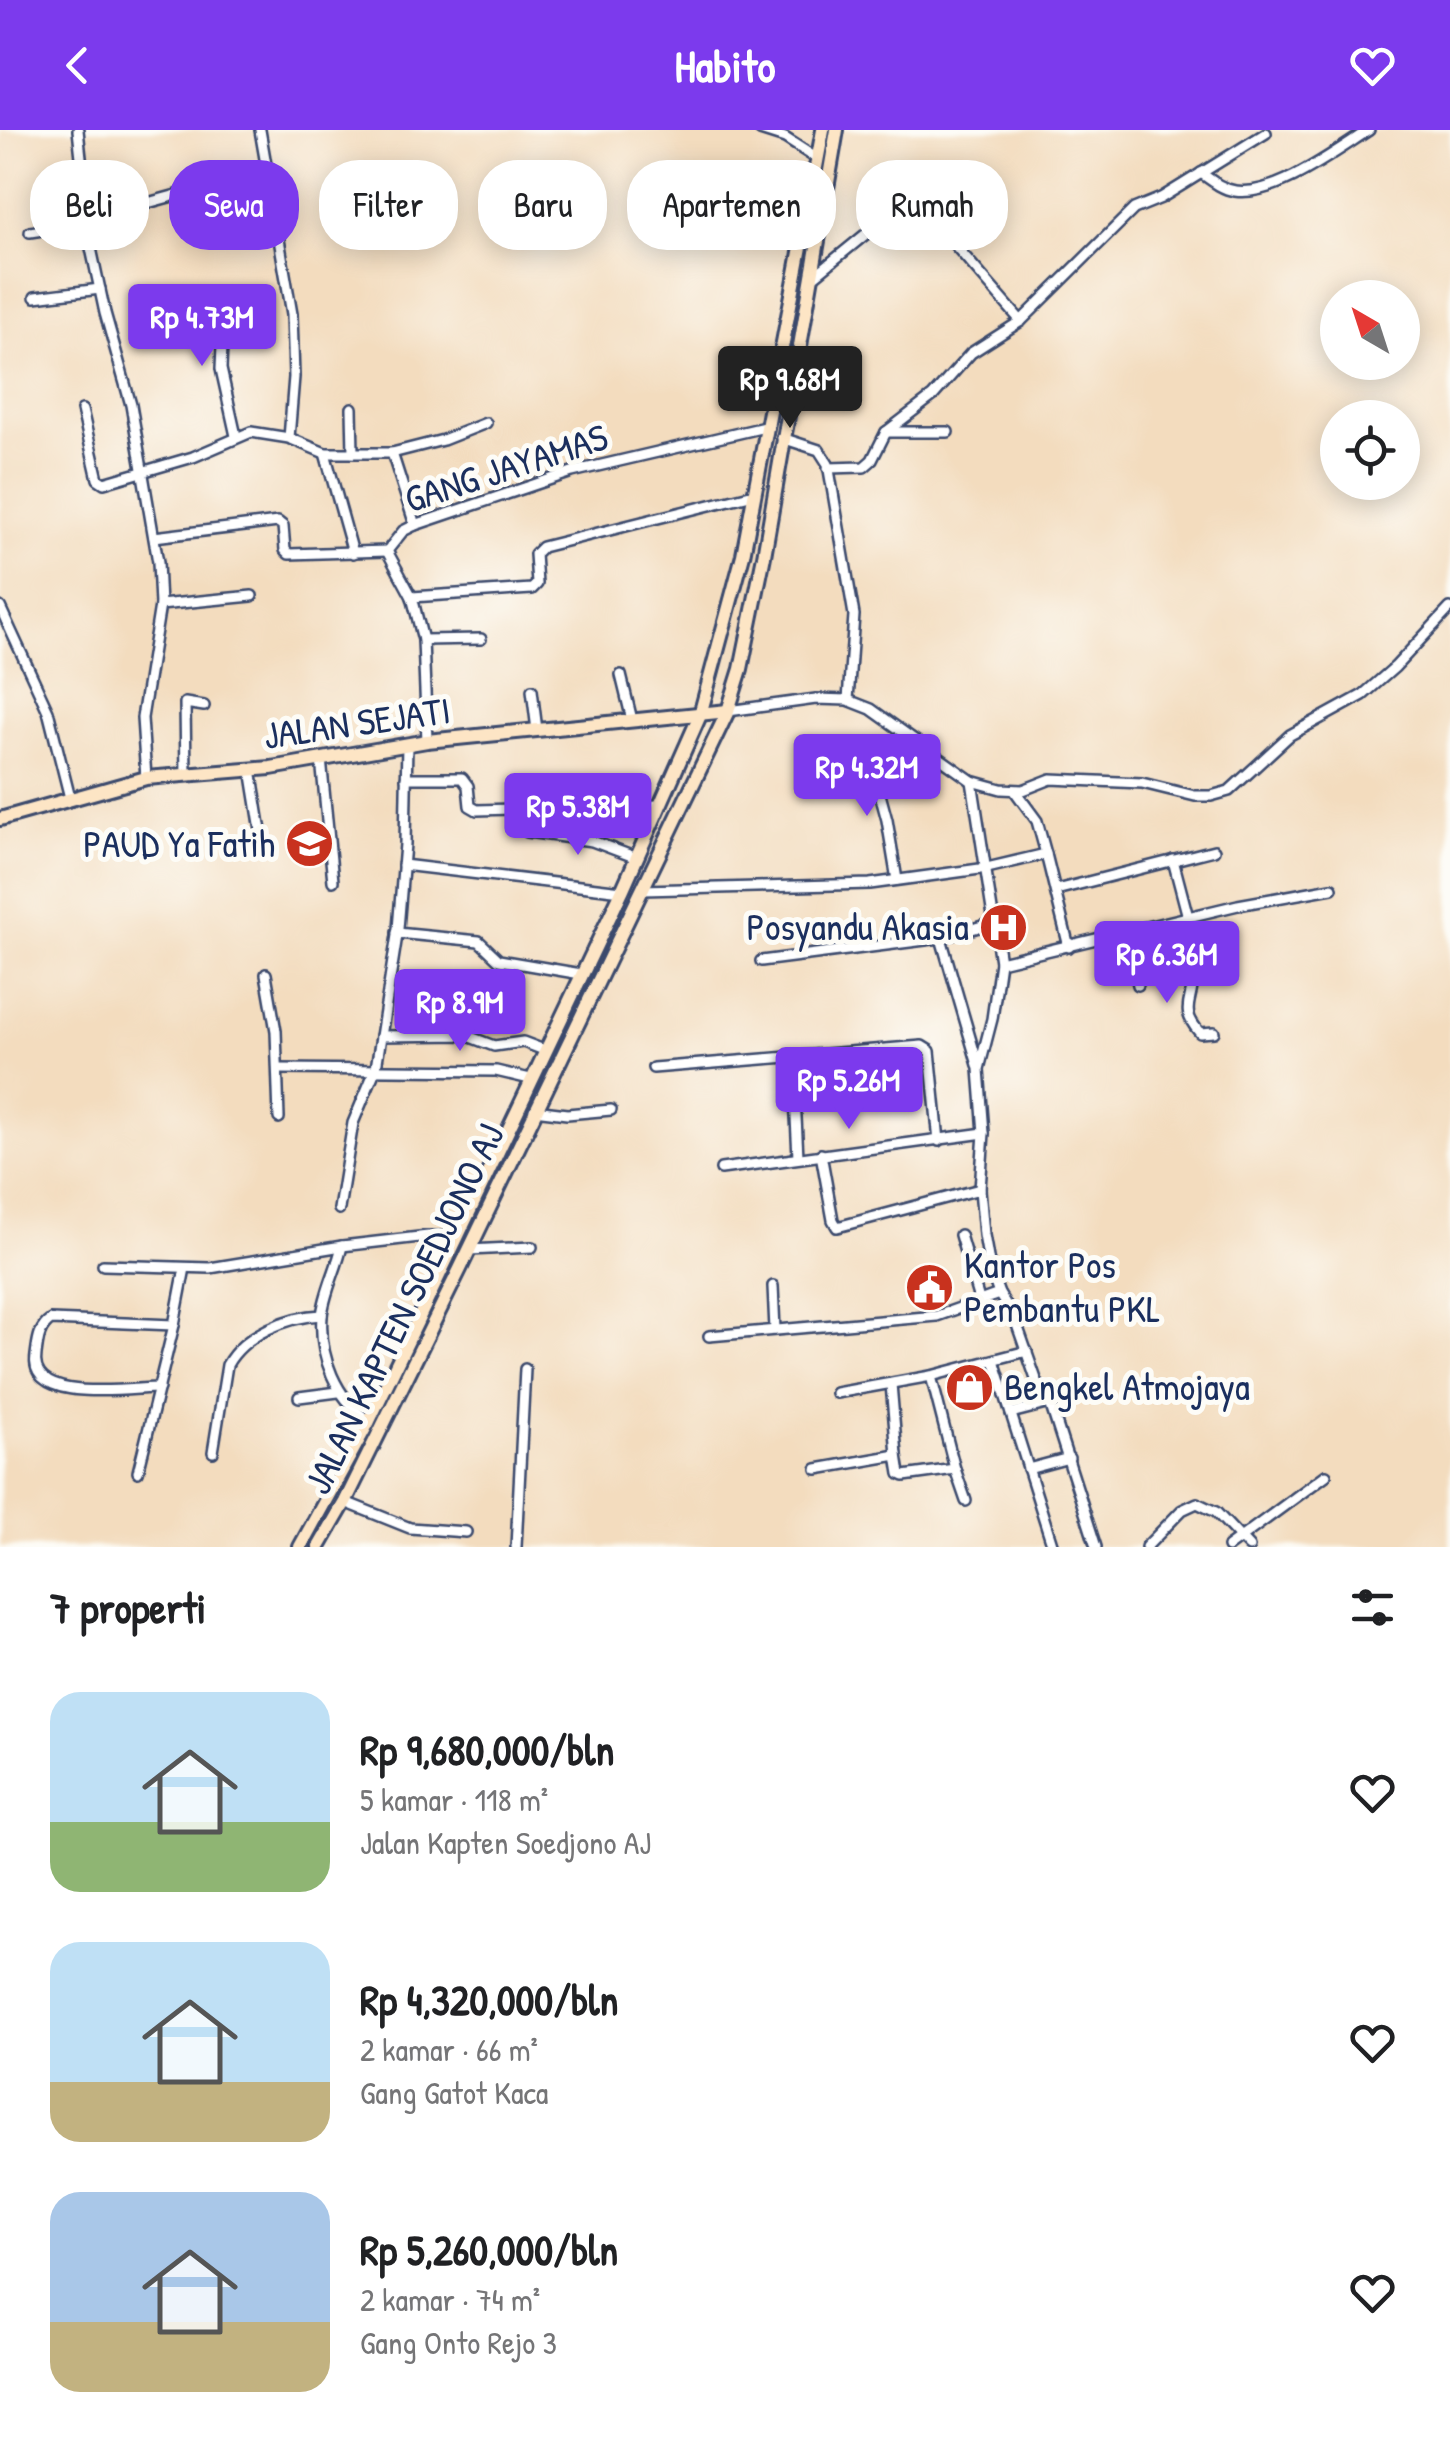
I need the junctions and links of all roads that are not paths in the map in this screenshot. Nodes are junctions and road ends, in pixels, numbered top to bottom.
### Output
1 (78, 130) edge
2 (260, 130) edge
3 (760, 130) edge
4 (823, 130) edge
5 (837, 130) edge
6 (1369, 130) edge
7 (1266, 133) dead end
8 (816, 158) joint
9 (81, 160) edge
10 (1202, 173) junction
11 (92, 250) edge
12 (800, 250) edge
13 (812, 278) junction
14 (100, 289) junction
15 (35, 297) dead end
16 (224, 298) dead end
17 (1021, 321) junction
18 (776, 386) junction
19 (791, 390) junction
20 (352, 408) dead end
21 (82, 410) dead end
22 (486, 423) dead end
23 (769, 426) junction
24 (886, 432) junction
25 (948, 432) dead end
26 (236, 436) junction
27 (289, 438) junction
28 (782, 438) junction
29 (325, 453) junction
30 (353, 453) junction
31 (392, 454) junction
32 (828, 468) junction
33 (141, 474) junction
34 (754, 494) junction
35 (415, 525) junction
36 (154, 537) junction
37 (387, 551) junction
38 (353, 553) junction
39 (252, 596) dead end
40 (412, 597) junction
41 (160, 606) junction
42 (1450, 608) edge
43 (0, 610) edge
44 (481, 638) dead end
45 (423, 640) junction
46 (621, 675) dead end
47 (532, 690) dead end
48 (848, 700) junction
49 (204, 706) dead end
50 (728, 711) junction
51 (700, 715) junction
52 (632, 720) junction
53 (537, 730) junction
54 (427, 741) junction
55 (407, 744) junction
56 (868, 750) dead end
57 (320, 759) junction
58 (252, 769) junction
59 (186, 774) junction
60 (146, 778) junction
61 (406, 778) junction
62 (972, 781) junction
63 (1016, 791) junction
64 (70, 798) junction
65 (661, 805) junction
66 (0, 819) edge
67 (528, 832) dead end
68 (262, 837) dead end
69 (1214, 850) dead end
70 (1046, 854) junction
71 (637, 858) junction
72 (1173, 860) junction
73 (403, 865) junction
74 (987, 868) junction
75 (897, 880) junction
76 (333, 881) dead end
77 (1332, 888) dead end
78 (642, 890) junction
79 (1056, 890) junction
80 (622, 891) junction
81 (1184, 919) junction
82 (996, 922) junction
83 (1128, 932) junction
84 (398, 933) junction
85 (941, 938) junction
86 (1069, 947) junction
87 (760, 961) dead end
88 (1000, 962) junction
89 (266, 974) dead end
90 (581, 974) junction
91 (1138, 984) dead end
92 (1214, 1032) dead end
93 (381, 1036) junction
94 (544, 1050) junction
95 (792, 1057) junction
96 (376, 1068) junction
97 (653, 1068) dead end
98 (979, 1068) junction
99 (279, 1069) junction
100 (530, 1079) junction
101 (534, 1110) junction
102 (611, 1110) dead end
103 (278, 1118) dead end
104 (984, 1134) junction
105 (940, 1141) junction
106 (821, 1154) junction
107 (798, 1157) junction
108 (721, 1169) dead end
109 (980, 1189) junction
110 (339, 1209) dead end
111 (960, 1235) dead end
112 (456, 1238) junction
113 (342, 1246) junction
114 (532, 1247) dead end
115 (469, 1250) junction
116 (444, 1262) junction
117 (103, 1265) dead end
118 (185, 1268) junction
119 (460, 1269) junction
120 (773, 1286) dead end
121 (999, 1294) junction
122 (980, 1303) junction
123 (322, 1315) junction
124 (174, 1325) junction
125 (776, 1330) junction
126 (709, 1336) dead end
127 (1026, 1351) junction
128 (994, 1360) junction
129 (525, 1369) dead end
130 (931, 1376) junction
131 (891, 1384) junction
132 (159, 1388) junction
133 (338, 1392) junction
134 (836, 1393) dead end
135 (299, 1397) dead end
136 (1050, 1403) junction
137 (1011, 1414) junction
138 (369, 1421) junction
139 (213, 1452) dead end
140 (897, 1455) junction
141 (1069, 1458) junction
142 (955, 1468) junction
143 (817, 1469) dead end
144 (1028, 1469) junction
145 (138, 1472) dead end
146 (1326, 1475) dead end
147 (966, 1501) dead end
148 (345, 1502) junction
149 (466, 1532) dead end
150 (1238, 1538) junction
151 (1160, 1543) edge
152 (300, 1547) edge
153 (319, 1547) edge
154 (516, 1547) edge
155 (1053, 1547) edge
156 (1096, 1547) edge
157 (1146, 1547) edge
158 (1228, 1547) edge
159 (1249, 1547) edge

1 - 9 street
2 - 27 street
3 - 8 street
4 - 8 main road, JALAN KAPTEN SOEDJONO AJ
5 - 13 main road, JALAN KAPTEN SOEDJONO AJ
6 - 10 street
7 - 10 street
10 - 17 street
11 - 14 street
12 - 18 main road, JALAN KAPTEN SOEDJONO AJ
13 - 17 street
13 - 19 main road, JALAN KAPTEN SOEDJONO AJ
14 - 15 street
14 - 33 street
16 - 26 street
17 - 24 street
18 - 19 main road
18 - 23 main road, JALAN KAPTEN SOEDJONO AJ
19 - 28 main road, JALAN KAPTEN SOEDJONO AJ
20 - 30 street
21 - 33 street
22 - 31 street
23 - 34 main road, JALAN KAPTEN SOEDJONO AJ
23 - 35 street, GANG JAYAMAS
24 - 25 street
24 - 32 street
26 - 27 street
26 - 33 street
27 - 29 street
28 - 32 street
28 - 50 main road, JALAN KAPTEN SOEDJONO AJ
29 - 30 street
29 - 38 street
30 - 31 street
31 - 35 street
32 - 48 street
33 - 36 street
34 - 40 street
34 - 51 main road, JALAN KAPTEN SOEDJONO AJ
35 - 37 street, GANG JAYAMAS
36 - 38 street
36 - 41 street
37 - 38 street
37 - 40 street
39 - 41 street
40 - 45 street
41 - 60 street
42 - 63 street
43 - 64 street
44 - 45 street
45 - 54 street
46 - 52 street
47 - 53 street
48 - 50 street
48 - 62 street
49 - 59 street
50 - 51 main road, JALAN SEJATI
50 - 78 main road, JALAN KAPTEN SOEDJONO AJ
51 - 52 main road, JALAN SEJATI
51 - 65 main road, JALAN KAPTEN SOEDJONO AJ
52 - 53 main road, JALAN SEJATI
53 - 54 main road, JALAN SEJATI
54 - 55 main road, JALAN SEJATI
55 - 57 main road, JALAN SEJATI
55 - 61 street
56 - 75 street
57 - 58 main road, JALAN SEJATI
57 - 76 street
58 - 59 main road, JALAN SEJATI
58 - 68 street
59 - 60 main road, JALAN SEJATI
60 - 64 main road, JALAN SEJATI
61 - 65 street
61 - 73 street
62 - 63 street
62 - 74 street
63 - 70 street
64 - 66 main road, JALAN SEJATI
65 - 71 main road, JALAN KAPTEN SOEDJONO AJ
67 - 71 street
69 - 72 street
70 - 74 street
70 - 79 street
71 - 80 main road, JALAN KAPTEN SOEDJONO AJ
72 - 79 street
72 - 81 street
73 - 80 street
73 - 84 street
74 - 75 street
74 - 82 street
75 - 78 street
77 - 81 street
78 - 101 main road, JALAN KAPTEN SOEDJONO AJ
79 - 86 street
80 - 90 main road, JALAN KAPTEN SOEDJONO AJ
81 - 83 street
81 - 92 street
82 - 85 street
82 - 88 street
83 - 86 street
83 - 91 street
84 - 90 street
84 - 93 street
85 - 87 street
85 - 98 street
86 - 88 street
88 - 98 street
89 - 99 street
90 - 94 main road, JALAN KAPTEN SOEDJONO AJ
93 - 94 street
93 - 96 street
94 - 100 main road, JALAN KAPTEN SOEDJONO AJ
95 - 97 street
95 - 105 street
95 - 107 street
96 - 99 street
96 - 100 street
96 - 110 street
98 - 104 street
99 - 103 street
100 - 112 main road, JALAN KAPTEN SOEDJONO AJ
101 - 102 street
101 - 115 main road, JALAN KAPTEN SOEDJONO AJ
104 - 105 street
104 - 109 street
105 - 106 street
106 - 107 street
106 - 109 street
107 - 108 street
109 - 121 street
111 - 122 street
112 - 113 street
112 - 116 main road, JALAN KAPTEN SOEDJONO AJ
113 - 118 street
113 - 123 street
114 - 115 street
115 - 119 main road, JALAN KAPTEN SOEDJONO AJ
116 - 119 main road
116 - 138 main road, JALAN KAPTEN SOEDJONO AJ
117 - 118 street
118 - 124 street
119 - 148 main road, JALAN KAPTEN SOEDJONO AJ
120 - 125 street
121 - 122 street
121 - 127 street
122 - 125 street
123 - 133 street
123 - 139 street
124 - 132 street
124 - 132 street
125 - 126 street
127 - 128 street
127 - 136 street
128 - 130 street
128 - 137 street
129 - 154 street
130 - 131 street
130 - 142 street
131 - 134 street
131 - 140 street
132 - 145 street
133 - 135 street
133 - 138 street
136 - 137 street
136 - 141 street
137 - 144 street
138 - 152 main road, JALAN KAPTEN SOEDJONO AJ
140 - 142 street
140 - 143 street
141 - 144 street
141 - 156 street
142 - 147 street
144 - 155 street
146 - 150 street
148 - 149 street
148 - 153 main road, JALAN KAPTEN SOEDJONO AJ
150 - 151 street
150 - 158 street
150 - 159 street
151 - 157 street

